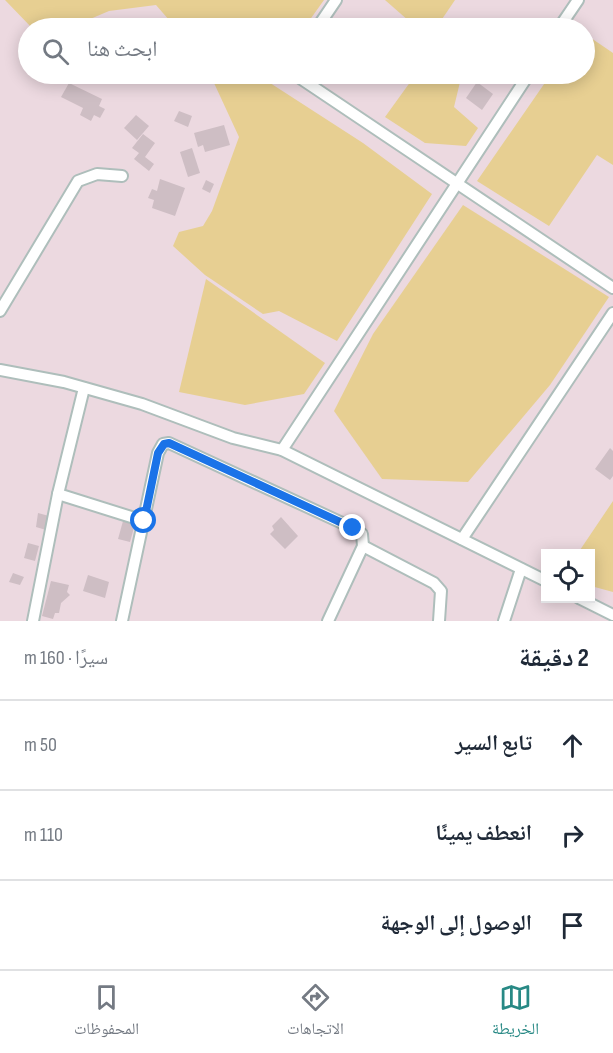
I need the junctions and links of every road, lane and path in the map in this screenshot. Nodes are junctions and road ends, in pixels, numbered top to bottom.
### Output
1 (336, 0) edge
2 (578, 0) edge
3 (324, 18) edge
4 (566, 18) edge
5 (309, 84) edge
6 (522, 84) edge
7 (122, 176) dead end
8 (457, 183) junction
9 (613, 288) edge
10 (0, 311) edge
11 (613, 313) edge
12 (0, 370) edge
13 (84, 388) junction
14 (282, 450) junction
15 (58, 494) junction
16 (144, 521) junction
17 (462, 539) junction
18 (363, 546) junction
19 (521, 568) junction
20 (541, 578) edge
21 (589, 603) edge
22 (613, 615) edge
23 (33, 621) edge
24 (122, 621) edge
25 (328, 621) edge
26 (439, 621) edge
27 (504, 621) edge

1 - 3 street
2 - 4 street
5 - 8 street
6 - 8 street
7 - 10 street
8 - 9 street
8 - 14 street
11 - 17 street
12 - 13 street
13 - 14 street
13 - 15 street
14 - 17 street
15 - 16 street
15 - 23 street
16 - 18 street
16 - 24 street
17 - 19 street
18 - 25 street
18 - 26 street
19 - 20 street
19 - 27 street
21 - 22 street

